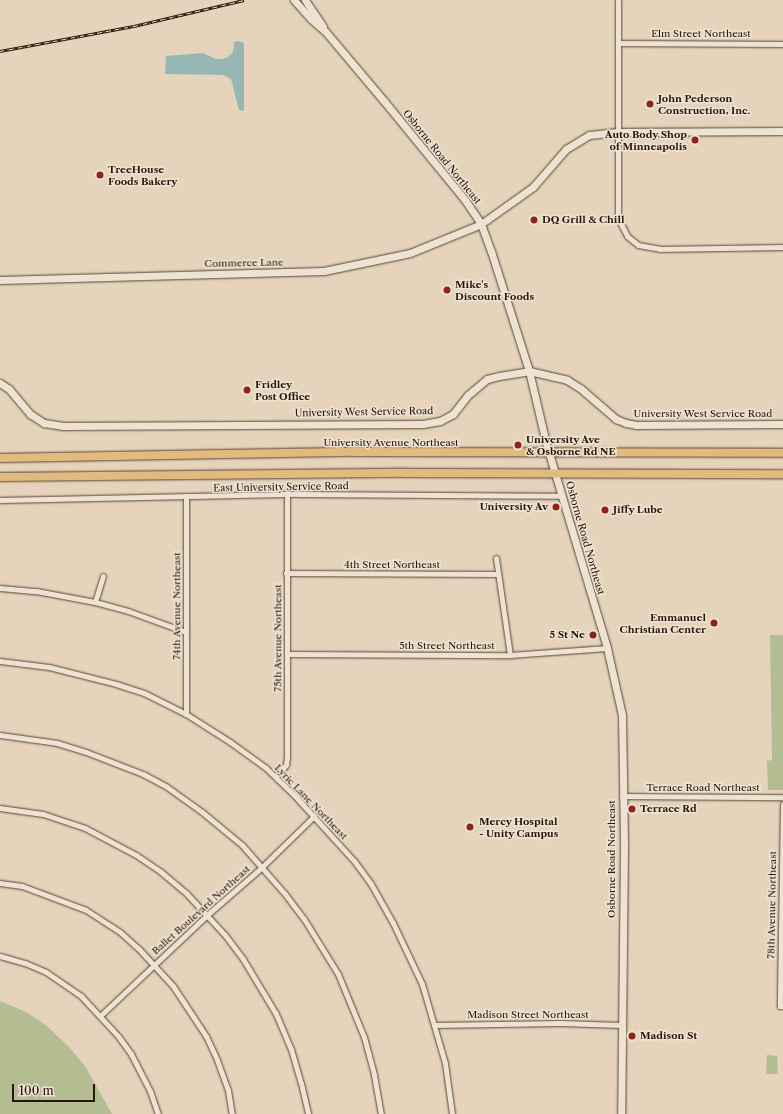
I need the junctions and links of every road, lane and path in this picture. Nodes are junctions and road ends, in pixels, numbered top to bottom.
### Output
1 (294, 0) edge
2 (306, 0) edge
3 (618, 0) edge
4 (325, 31) junction
5 (618, 43) junction
6 (783, 44) edge
7 (783, 131) edge
8 (618, 132) junction
9 (481, 224) junction
10 (783, 247) edge
11 (0, 280) edge
12 (529, 371) junction
13 (0, 384) edge
14 (783, 424) edge
15 (550, 453) junction
16 (783, 453) edge
17 (0, 458) edge
18 (556, 474) junction
19 (783, 474) edge
20 (0, 478) edge
21 (286, 496) junction
22 (562, 496) junction
23 (186, 497) junction
24 (0, 500) edge
25 (496, 558) dead end
26 (286, 573) junction
27 (497, 574) junction
28 (102, 576) dead end
29 (0, 588) edge
30 (95, 602) junction
31 (186, 632) junction
32 (607, 648) junction
33 (287, 654) junction
34 (510, 655) junction
35 (0, 662) edge
36 (186, 714) junction
37 (0, 735) edge
38 (276, 776) junction
39 (622, 796) junction
40 (783, 797) edge
41 (783, 804) edge
42 (0, 808) edge
43 (314, 816) junction
44 (262, 866) junction
45 (0, 883) edge
46 (206, 915) junction
47 (0, 956) edge
48 (153, 965) junction
49 (781, 1006) edge
50 (100, 1016) junction
51 (434, 1024) junction
52 (622, 1025) junction
53 (158, 1114) edge
54 (232, 1114) edge
55 (308, 1114) edge
56 (381, 1114) edge
57 (452, 1114) edge
58 (621, 1114) edge

1 - 4 street, Osborne Road Northeast
2 - 4 street, Osborne Road Northeast
3 - 5 street
4 - 9 street, Osborne Road Northeast
5 - 6 street, Elm Street Northeast
5 - 8 street
7 - 8 street, Commerce Lane
8 - 9 street, Commerce Lane
8 - 10 street
9 - 11 street, Commerce Lane
9 - 12 street, Osborne Road Northeast
12 - 13 street, University West Service Road
12 - 14 street, University West Service Road
12 - 15 street, Osborne Road Northeast
15 - 16 main road, University Avenue Northeast
15 - 17 main road, University Avenue Northeast
15 - 18 street, Osborne Road Northeast
18 - 19 main road
18 - 20 main road
18 - 22 street, Osborne Road Northeast
21 - 22 street, East University Service Road
21 - 23 street, East University Service Road
21 - 26 street, 75th Avenue Northeast
22 - 32 street, Osborne Road Northeast
23 - 24 street, East University Service Road
23 - 31 street, 74th Avenue Northeast
25 - 27 street
26 - 27 street, 4th Street Northeast
26 - 33 street, 75th Avenue Northeast
27 - 34 street
28 - 30 street
29 - 30 street
30 - 31 street
31 - 36 street, 74th Avenue Northeast
32 - 34 street, 5th Street Northeast
32 - 39 street, Osborne Road Northeast
33 - 34 street, 5th Street Northeast
33 - 38 street, 75th Avenue Northeast
35 - 36 street, Lyric Lane Northeast
36 - 38 street, Lyric Lane Northeast
37 - 44 street
38 - 43 street, Lyric Lane Northeast
39 - 40 street, Terrace Road Northeast
39 - 52 street, Osborne Road Northeast
41 - 49 street, 78th Avenue Northeast
42 - 46 street
43 - 44 street, Ballet Boulevard Northeast
43 - 51 street, Lyric Lane Northeast
44 - 46 street, Ballet Boulevard Northeast
44 - 56 street
45 - 48 street
46 - 48 street, Ballet Boulevard Northeast
46 - 55 street
47 - 50 street
48 - 50 street, Ballet Boulevard Northeast
48 - 54 street
50 - 53 street
51 - 52 street, Madison Street Northeast
51 - 57 street, Lyric Lane Northeast
52 - 58 street, Osborne Road Northeast

